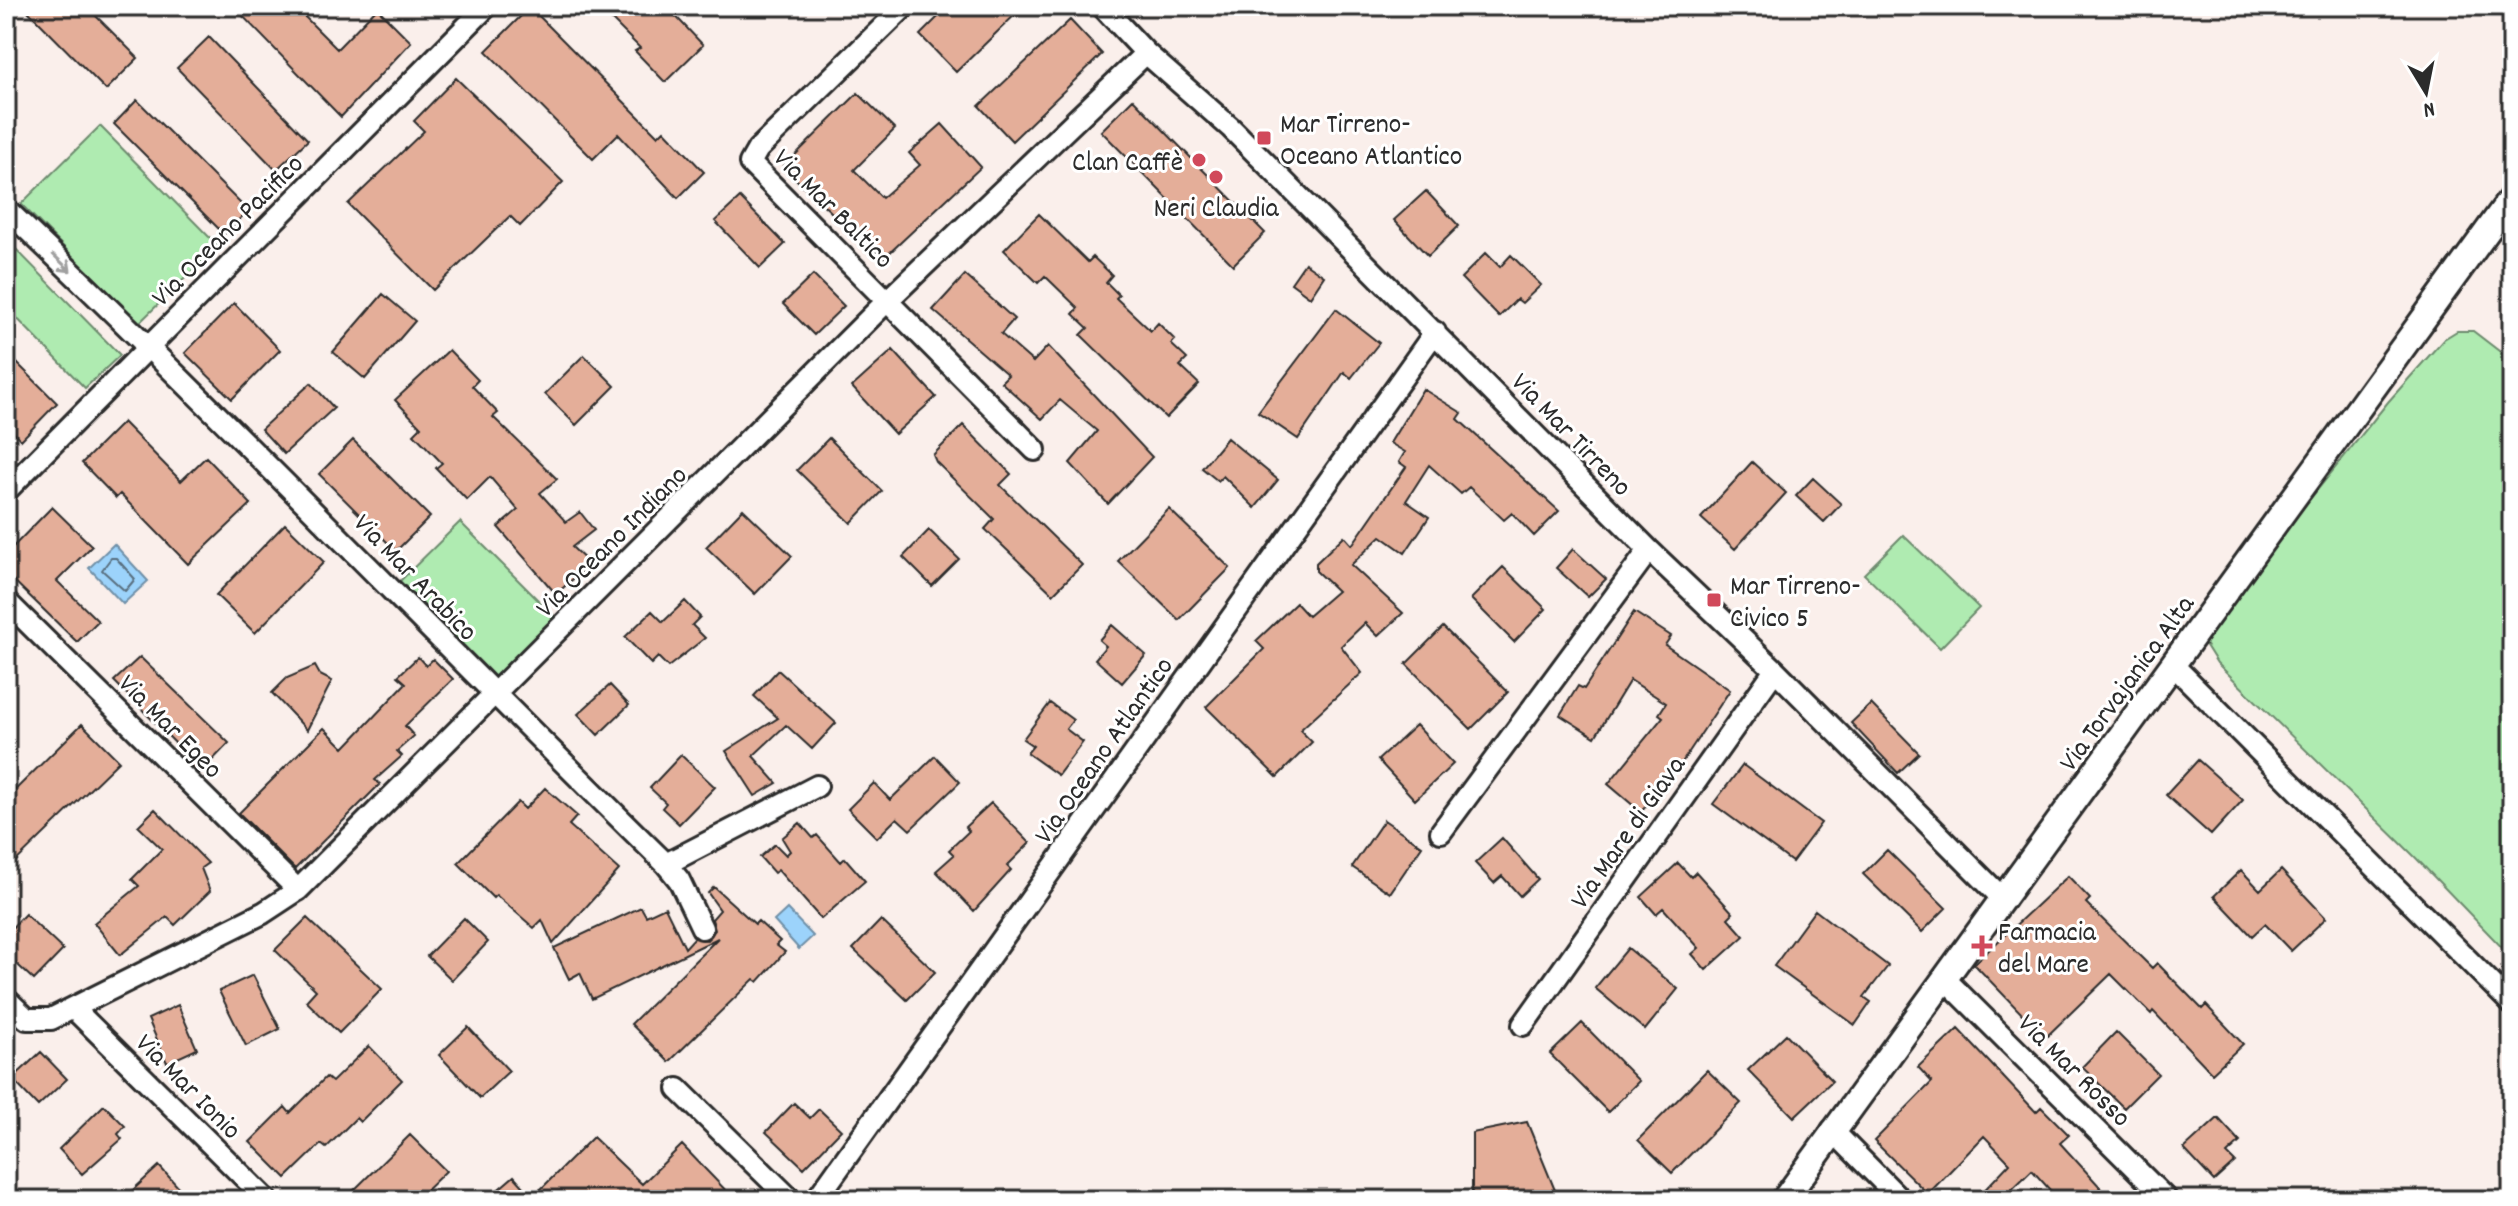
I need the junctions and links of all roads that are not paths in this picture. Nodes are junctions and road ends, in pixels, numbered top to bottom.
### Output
1 (487, 6) edge
2 (905, 6) edge
3 (1102, 6) edge
4 (1146, 53) junction
5 (2512, 197) edge
6 (6, 209) edge
7 (888, 300) junction
8 (1435, 332) junction
9 (148, 345) junction
10 (1035, 450) dead end
11 (6, 491) edge
12 (1649, 550) junction
13 (6, 601) edge
14 (2174, 666) junction
15 (1775, 670) junction
16 (494, 695) junction
17 (817, 786) dead end
18 (1441, 832) dead end
19 (666, 864) junction
20 (298, 890) junction
21 (2004, 900) junction
22 (702, 928) dead end
23 (1944, 978) junction
24 (6, 999) edge
25 (2512, 1004) edge
26 (74, 1009) junction
27 (1523, 1025) dead end
28 (678, 1089) dead end
29 (1832, 1130) junction
30 (267, 1200) edge
31 (791, 1200) edge
32 (816, 1200) edge
33 (1784, 1200) edge
34 (1901, 1200) edge
35 (2167, 1200) edge

1 - 9 street, Via Oceano Pacifico
2 - 7 street, Via Mar Baltico
3 - 4 street, Via Mar Tirreno
4 - 7 street, Via Oceano Indiano
4 - 8 street, Via Mar Tirreno
5 - 14 street, Via Torvajanica Alta
6 -> 9 street, Via Mar Arabico
7 - 10 street, Via Mar Baltico
7 - 16 street, Via Oceano Indiano
8 - 12 street, Via Mar Tirreno
8 - 32 street, Via Oceano Atlantico
9 - 11 street, Via Oceano Pacifico
9 - 16 street, Via Mar Arabico
12 - 15 street, Via Mar Tirreno
12 - 18 street
13 - 20 street, Via Mar Egeo
14 - 21 street, Via Torvajanica Alta
14 - 25 street
15 - 21 street, Via Mar Tirreno
15 - 27 street, Via Mare di Giava
16 - 19 street, Via Mar Arabico
16 - 20 street, Via Oceano Indiano
17 - 19 street
19 - 22 street, Via Mar Arabico
20 - 26 street, Via Oceano Indiano
21 - 23 street, Via Torvajanica Alta
23 - 29 street, Via Torvajanica Alta
23 - 35 street, Via Mar Rosso
24 - 26 street, Via Oceano Indiano
26 - 30 street, Via Mar Ionio
28 - 31 street
29 - 33 street, Via Torvajanica Alta
29 - 34 street

